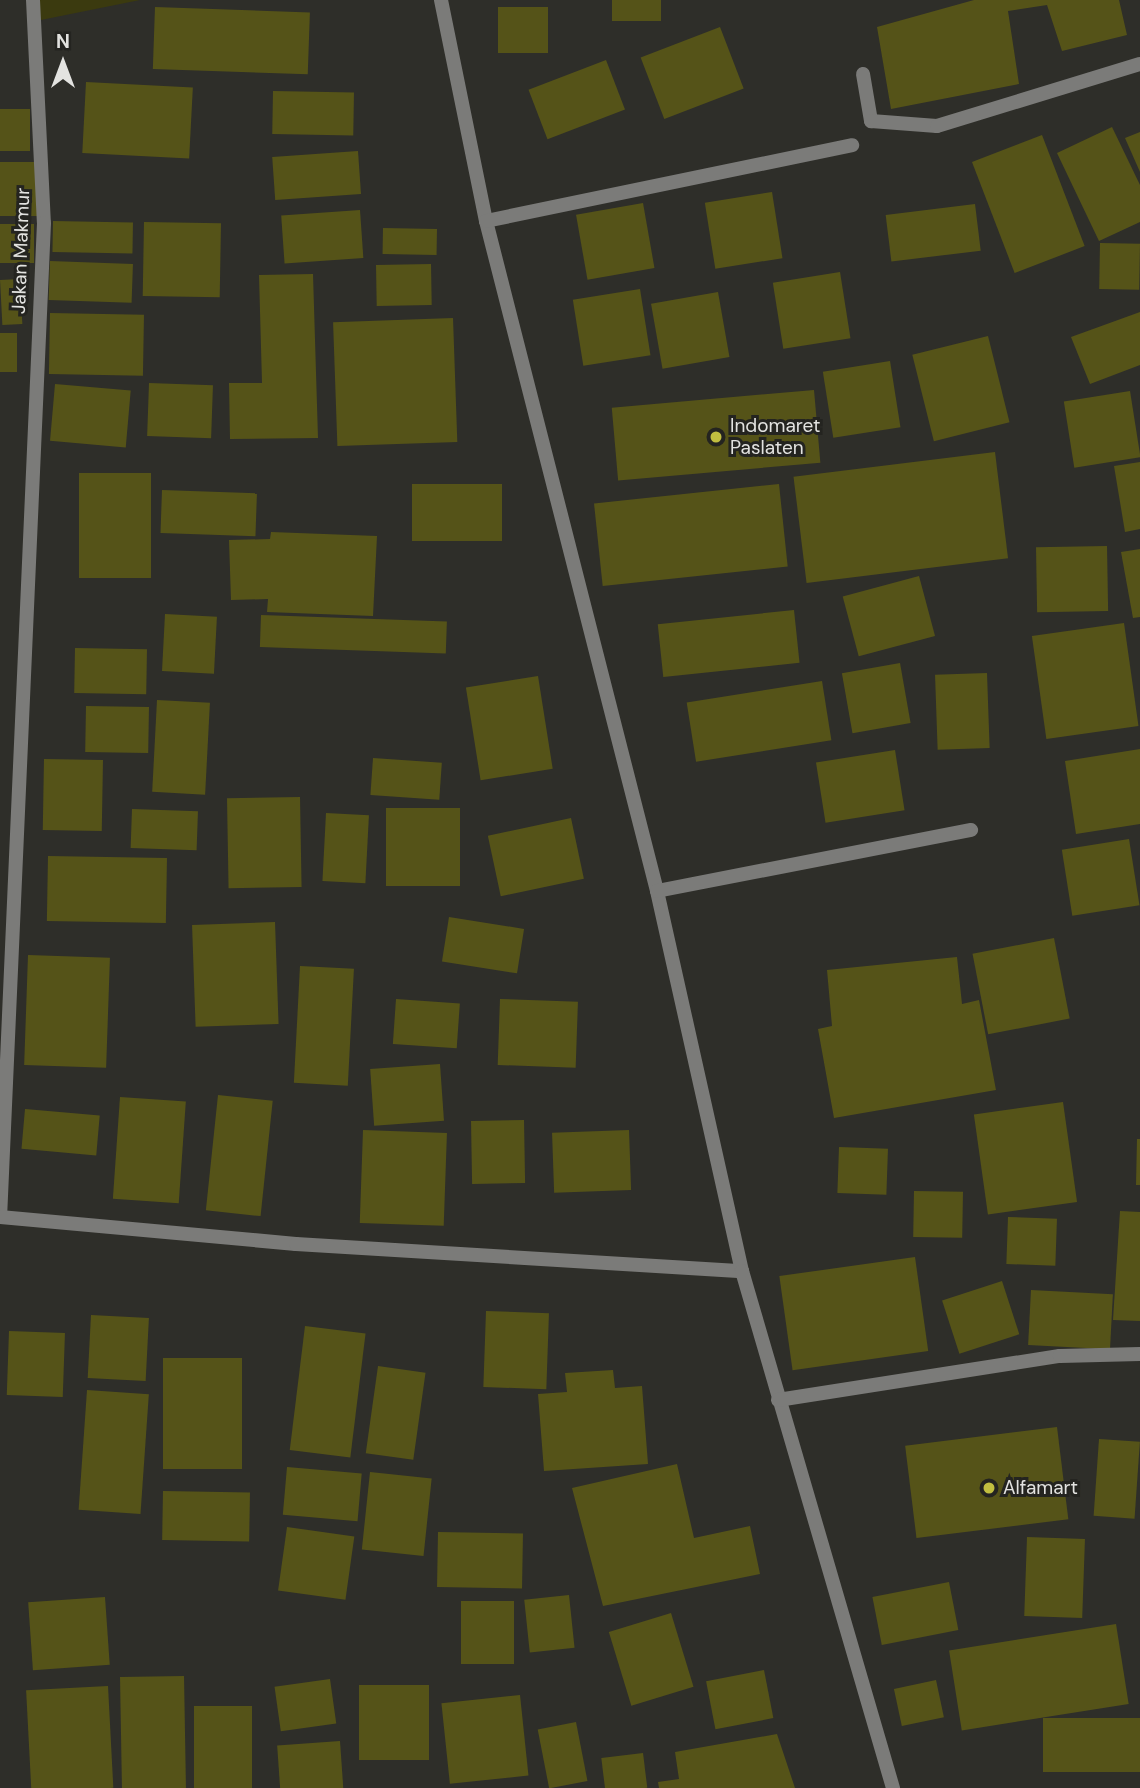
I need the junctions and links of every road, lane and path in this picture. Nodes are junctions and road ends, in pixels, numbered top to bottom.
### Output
1 (33, 0) edge
2 (441, 0) edge
3 (1140, 64) edge
4 (863, 74) dead end
5 (852, 145) dead end
6 (485, 221) junction
7 (971, 830) dead end
8 (657, 891) junction
9 (0, 1217) edge
10 (742, 1271) junction
11 (1140, 1354) edge
12 (778, 1400) junction
13 (893, 1788) edge

1 - 9 street, Jakan Makmur
2 - 6 street
3 - 4 street
5 - 6 street
6 - 8 street
7 - 8 street
8 - 10 street
9 - 10 street
10 - 12 street
11 - 12 street
12 - 13 street

